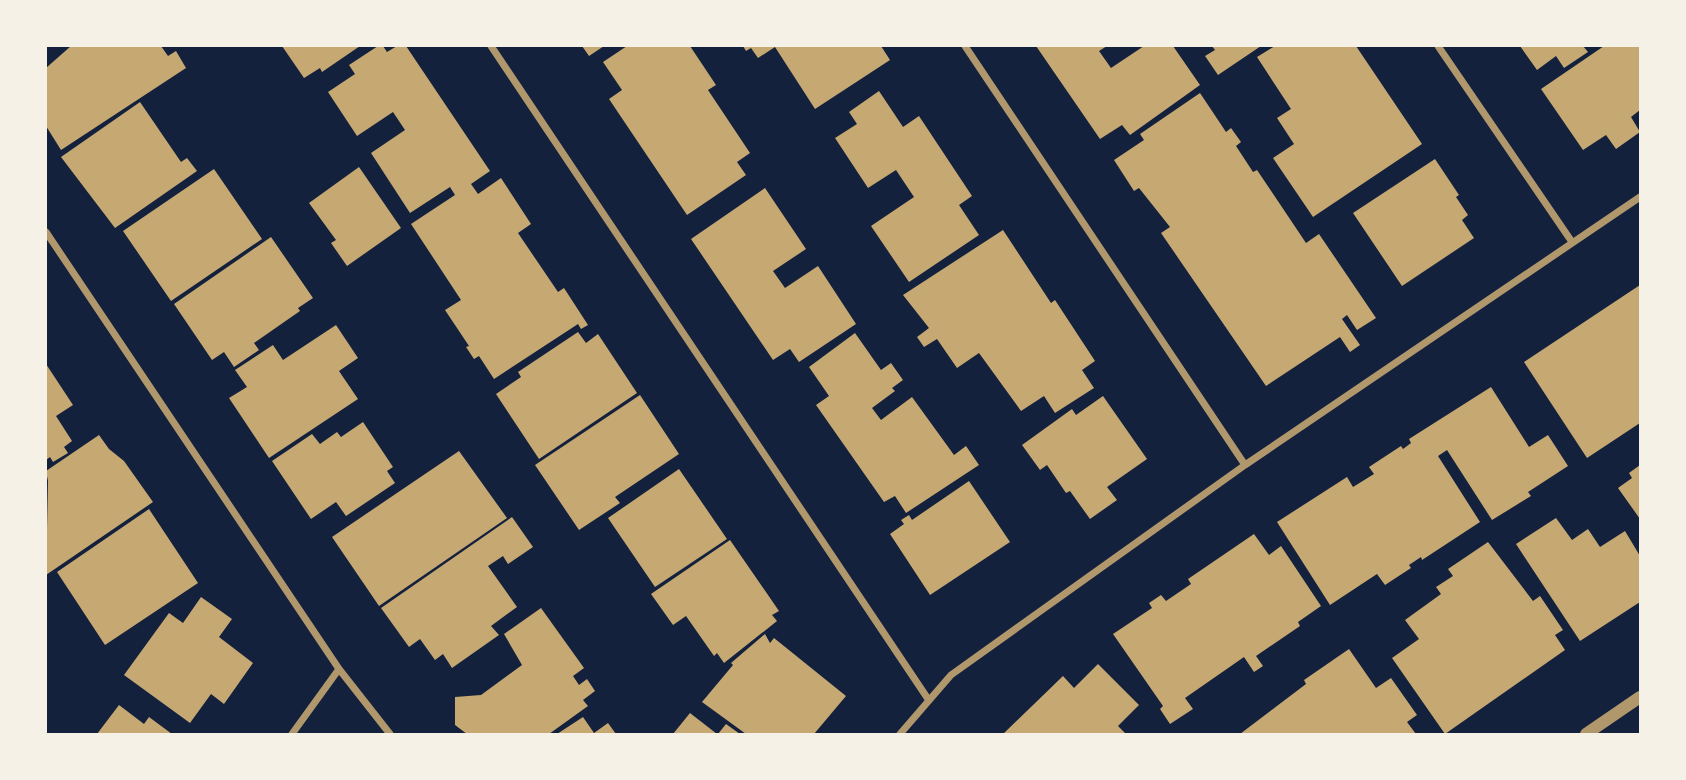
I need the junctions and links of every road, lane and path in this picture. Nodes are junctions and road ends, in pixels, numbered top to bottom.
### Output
1 (491, 46) edge
2 (965, 46) edge
3 (1438, 46) edge
4 (1640, 197) edge
5 (46, 232) edge
6 (1572, 242) junction
7 (1245, 465) junction
8 (339, 669) junction
9 (1640, 697) edge
10 (928, 699) junction
11 (292, 734) edge
12 (390, 734) edge
13 (900, 734) edge
14 (1586, 734) edge

1 - 10 street
2 - 7 street
3 - 6 street
4 - 6 street
5 - 8 street
6 - 7 street
7 - 10 street
8 - 11 street
8 - 12 street
9 - 14 street
10 - 13 street

